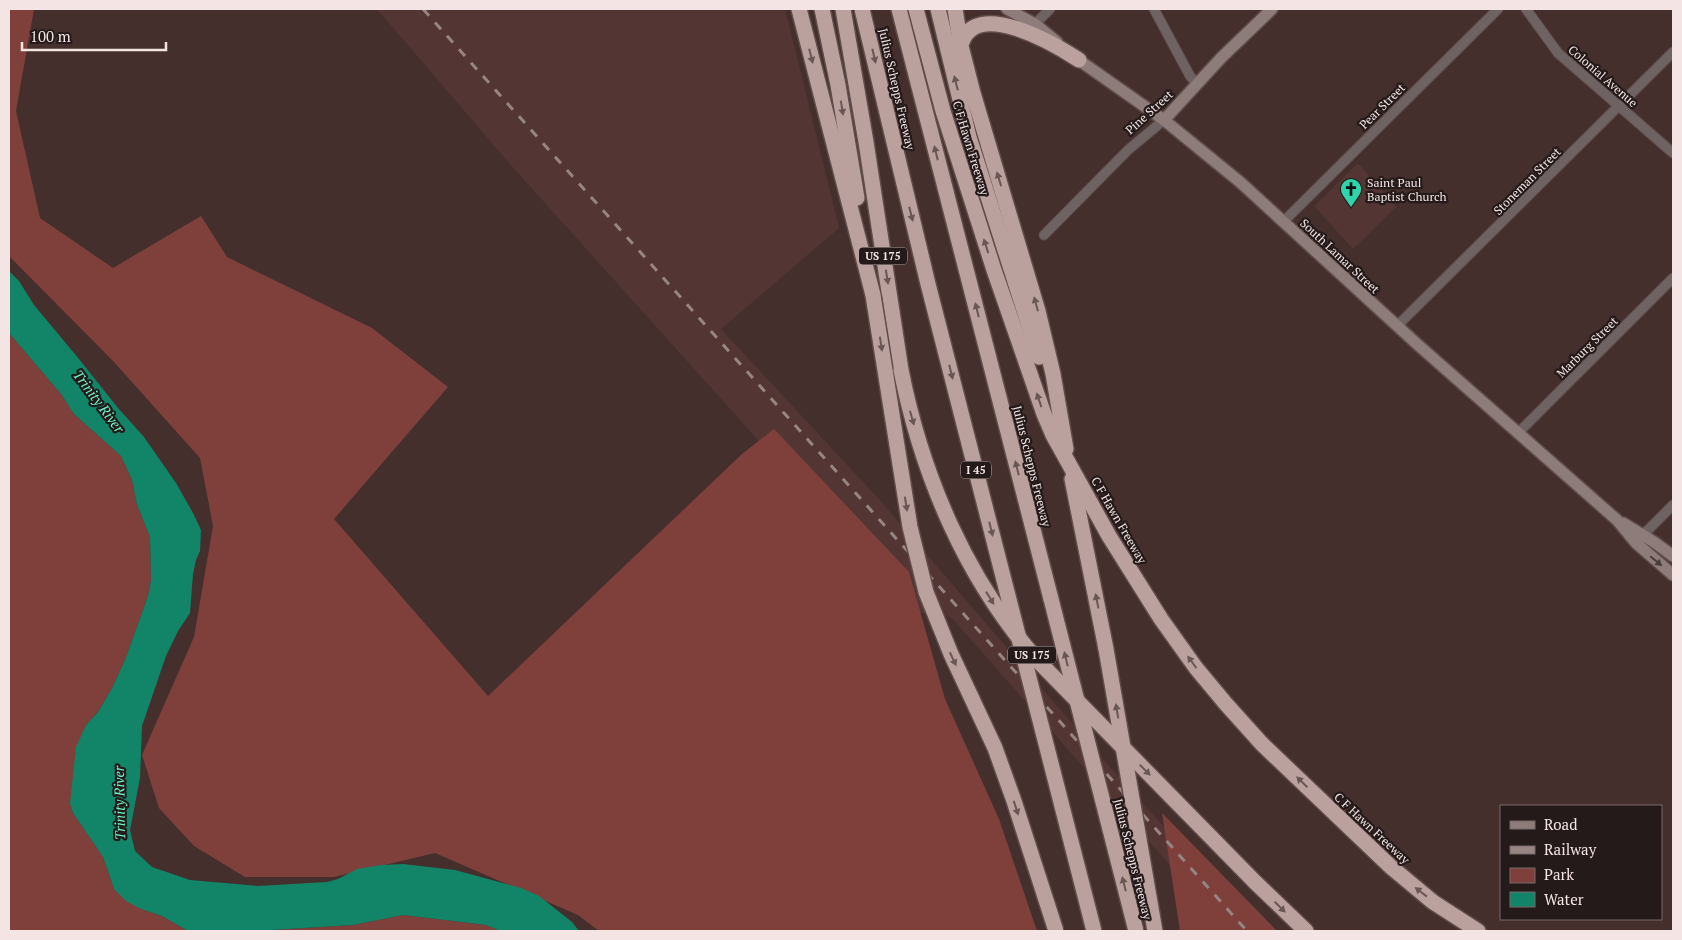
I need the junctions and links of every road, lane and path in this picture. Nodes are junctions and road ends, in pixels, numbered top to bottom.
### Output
1 (799, 9) edge
2 (822, 9) edge
3 (843, 9) edge
4 (862, 9) edge
5 (899, 9) edge
6 (916, 9) edge
7 (938, 9) edge
8 (955, 9) edge
9 (1007, 9) edge
10 (1024, 9) edge
11 (1050, 9) edge
12 (1154, 9) edge
13 (1272, 9) edge
14 (1498, 9) edge
15 (1526, 9) edge
16 (1035, 24) junction
17 (961, 46) junction
18 (1673, 52) edge
19 (1079, 60) junction
20 (1197, 84) junction
21 (1619, 106) junction
22 (1164, 120) junction
23 (1673, 153) edge
24 (1284, 222) junction
25 (1044, 235) dead end
26 (1673, 278) edge
27 (873, 295) junction
28 (1397, 326) junction
29 (1518, 433) junction
30 (1064, 437) junction
31 (1673, 505) edge
32 (1639, 539) junction
33 (1673, 556) edge
34 (1673, 575) edge
35 (1056, 931) edge
36 (1094, 931) edge
37 (1136, 931) edge
38 (1155, 931) edge
39 (1306, 931) edge
40 (1478, 931) edge

1 -> 27 highway
2 -> 27 highway
3 -> 39 highway, US 175, bridge
4 -> 36 highway, Julius Schepps Freeway / I 45, bridge
37 -> 5 highway, Julius Schepps Freeway, bridge
40 -> 6 highway, C F Hawn Freeway
30 -> 7 highway
8 - 17 highway
9 - 16 main road, South Lamar Street
10 - 16 main road, South Lamar Street
11 - 16 street
12 - 20 street
13 - 20 main road, Pine Street
14 - 24 street, Pear Street
15 - 21 street, Colonial Avenue
16 - 19 main road, South Lamar Street
17 - 19 highway
30 -> 17 highway
18 - 21 street, Stoneman Street
19 - 22 main road, South Lamar Street
20 - 22 main road, Pine Street
21 - 23 street, Colonial Avenue
21 - 28 street, Stoneman Street
22 - 24 main road, South Lamar Street
22 - 25 street, Pine Street
24 - 28 main road, South Lamar Street
26 - 29 street, Marburg Street
27 -> 35 highway, bridge
28 - 29 main road, South Lamar Street
29 - 32 main road, South Lamar Street
38 -> 30 highway, bridge
31 - 32 street
32 - 33 main road, South Lamar Street
32 -> 34 main road, South Lamar Street

